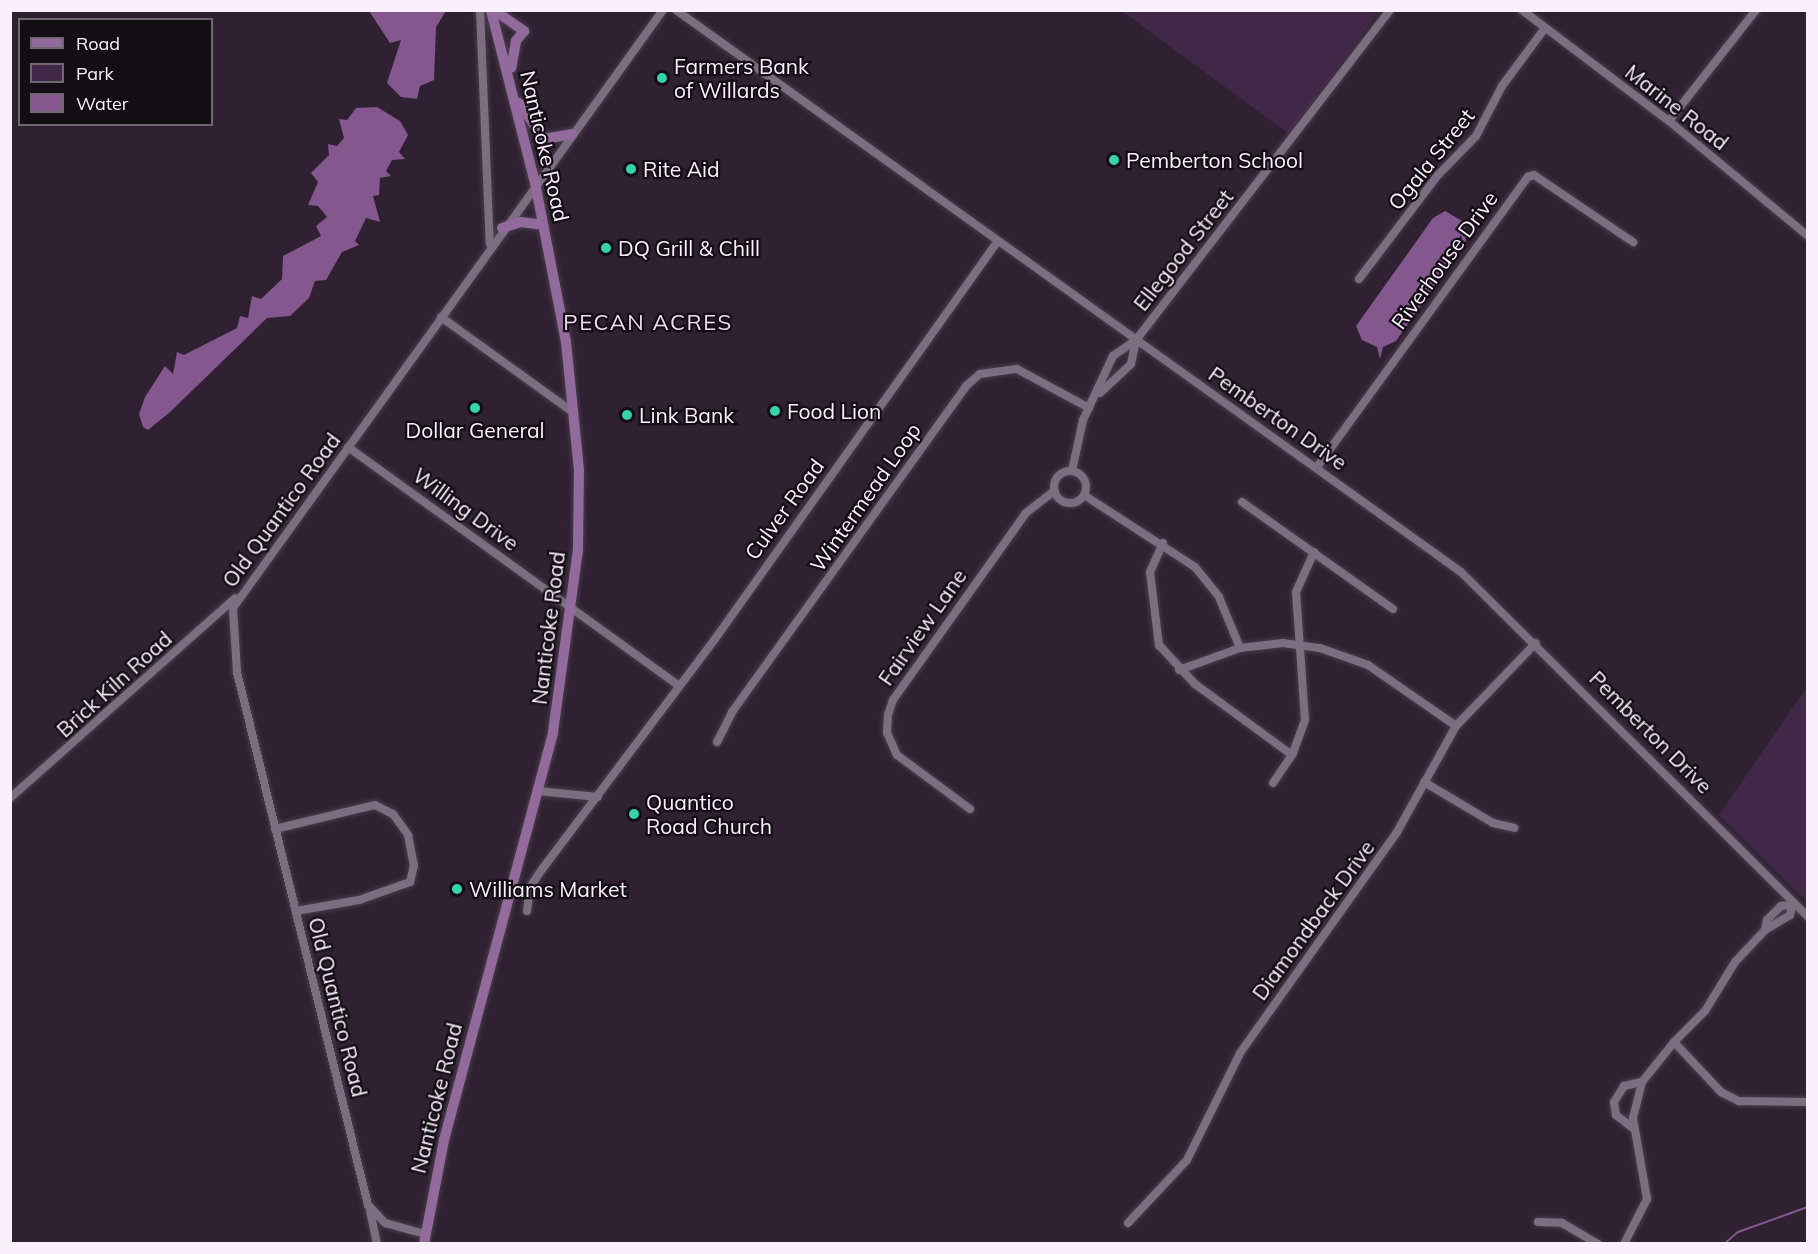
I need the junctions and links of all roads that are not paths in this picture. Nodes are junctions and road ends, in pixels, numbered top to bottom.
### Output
1 (480, 10) edge
2 (493, 10) edge
3 (663, 10) edge
4 (676, 10) edge
5 (1390, 10) edge
6 (1522, 10) edge
7 (1756, 10) edge
8 (1545, 28) junction
9 (510, 77) junction
10 (516, 99) junction
11 (1669, 121) junction
12 (573, 134) junction
13 (535, 183) junction
14 (543, 225) junction
15 (502, 228) junction
16 (1808, 236) edge
17 (998, 240) junction
18 (1633, 242) dead end
19 (489, 246) junction
20 (1359, 279) dead end
21 (441, 317) junction
22 (1136, 340) junction
23 (1097, 395) junction
24 (1089, 408) junction
25 (574, 413) junction
26 (348, 447) junction
27 (1317, 467) junction
28 (1072, 471) junction
29 (1054, 491) junction
30 (1084, 495) junction
31 (1242, 502) dead end
32 (1163, 543) junction
33 (1314, 552) junction
34 (240, 594) junction
35 (572, 609) junction
36 (1393, 609) dead end
37 (1536, 643) junction
38 (1296, 644) junction
39 (1240, 648) junction
40 (1179, 670) junction
41 (679, 686) junction
42 (1456, 726) junction
43 (717, 742) dead end
44 (1292, 755) junction
45 (1424, 782) junction
46 (1273, 783) dead end
47 (538, 791) junction
48 (598, 797) junction
49 (10, 798) edge
50 (970, 809) dead end
51 (1514, 828) dead end
52 (276, 829) junction
53 (1792, 904) junction
54 (296, 911) junction
55 (527, 911) dead end
56 (1808, 916) edge
57 (1674, 1042) junction
58 (1642, 1082) junction
59 (1807, 1102) edge
60 (1634, 1129) junction
61 (368, 1205) junction
62 (1538, 1222) dead end
63 (1128, 1223) dead end
64 (424, 1239) edge
65 (377, 1244) edge
66 (1598, 1244) edge
67 (1624, 1244) edge

1 - 19 street
2 - 9 main road, Nanticoke Road
2 - 9 main road
3 - 12 street, Old Quantico Road
4 - 17 street, Pemberton Drive
5 - 22 street, Ellegood Street
6 - 8 street, Marine Road
7 - 11 street
8 - 11 street, Marine Road
8 - 20 street, Ogala Street
9 - 10 main road, Nanticoke Road
10 - 12 main road
10 - 13 main road, Nanticoke Road
11 - 16 street, Marine Road
12 - 13 street, Old Quantico Road
13 - 14 main road, Nanticoke Road
13 - 15 street, Old Quantico Road
14 - 15 main road
14 - 25 main road, Nanticoke Road
15 - 19 street, Old Quantico Road
17 - 22 street, Pemberton Drive
17 - 41 street, Culver Road
18 - 27 street, Riverhouse Drive
19 - 21 street, Old Quantico Road
21 - 25 street
21 - 26 street, Old Quantico Road
22 - 23 street
22 - 23 street
22 - 27 street, Pemberton Drive
23 - 24 street
24 - 28 street
24 - 43 street, Wintermead Loop
25 - 35 main road, Nanticoke Road
26 - 34 street, Old Quantico Road
26 - 35 street, Willing Drive
27 - 37 street, Pemberton Drive
28 - 29 street
28 - 30 street
29 - 30 street
29 - 50 street, Fairview Lane
30 - 32 street
31 - 33 street
32 - 39 street
32 - 40 street
33 - 36 street
33 - 38 street
34 - 49 street, Brick Kiln Road
34 - 52 street, Old Quantico Road
35 - 41 street, Willing Drive
35 - 47 main road, Nanticoke Road
37 - 42 street, Diamondback Drive
37 - 53 street, Pemberton Drive
38 - 39 street
38 - 42 street
38 - 44 street
39 - 40 street
40 - 44 street
41 - 48 street, Culver Road
42 - 45 street, Diamondback Drive
44 - 46 street
45 - 51 street
45 - 63 street, Diamondback Drive
47 - 48 street
47 - 64 main road, Nanticoke Road
48 - 55 street, Culver Road
52 - 54 street, Old Quantico Road
52 - 54 street
53 - 56 street, Pemberton Drive
53 - 57 street
54 - 61 street, Old Quantico Road
57 - 58 street
57 - 59 street
58 - 60 street
58 - 60 street
60 - 67 street
61 - 64 street
61 - 65 street, Old Quantico Road
62 - 66 street

